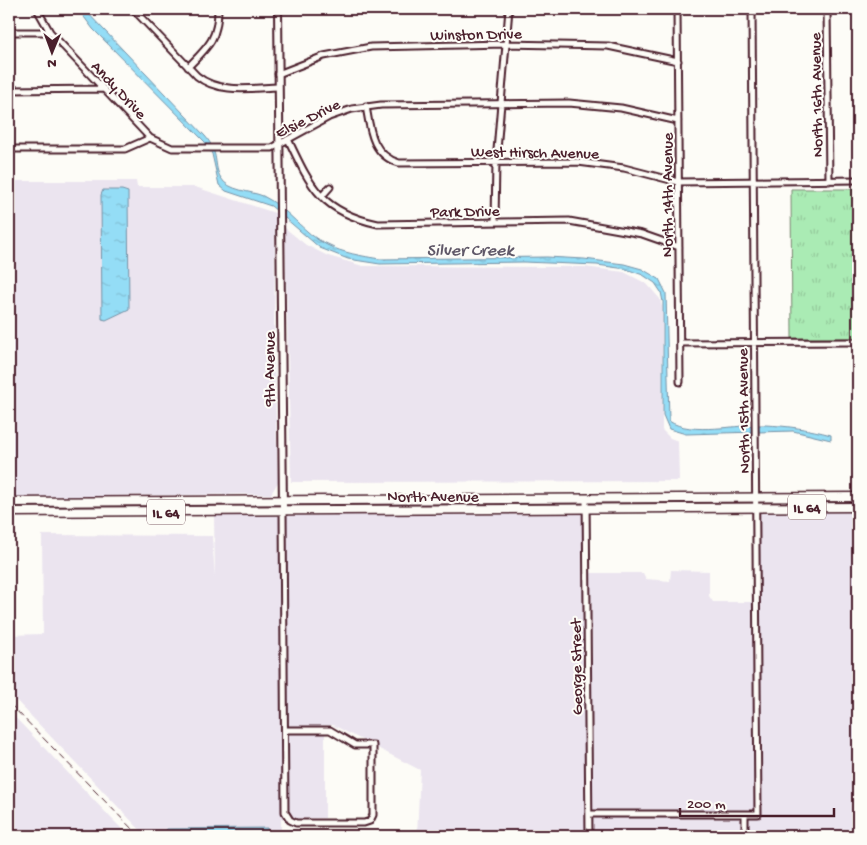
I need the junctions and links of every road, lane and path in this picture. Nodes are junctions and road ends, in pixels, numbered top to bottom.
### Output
1 (37, 9) edge
2 (133, 9) edge
3 (143, 9) edge
4 (218, 9) edge
5 (279, 9) edge
6 (509, 9) edge
7 (677, 9) edge
8 (752, 9) edge
9 (827, 9) edge
10 (138, 14) junction
11 (9, 32) edge
12 (50, 32) junction
13 (505, 44) junction
14 (678, 61) junction
15 (188, 67) junction
16 (278, 74) junction
17 (278, 87) junction
18 (104, 89) junction
19 (9, 90) edge
20 (500, 104) junction
21 (366, 106) junction
22 (678, 121) junction
23 (150, 138) junction
24 (288, 139) junction
25 (279, 145) junction
26 (9, 149) edge
27 (496, 162) junction
28 (858, 180) edge
29 (754, 181) junction
30 (829, 181) junction
31 (678, 182) junction
32 (330, 187) dead end
33 (322, 196) junction
34 (494, 222) junction
35 (679, 247) junction
36 (858, 342) edge
37 (680, 343) junction
38 (754, 343) junction
39 (680, 382) dead end
40 (755, 497) junction
41 (858, 497) edge
42 (586, 498) junction
43 (283, 500) junction
44 (9, 502) edge
45 (755, 507) junction
46 (858, 507) edge
47 (586, 508) junction
48 (283, 510) junction
49 (9, 512) edge
50 (285, 730) junction
51 (589, 814) junction
52 (745, 814) junction
53 (589, 836) edge
54 (745, 836) edge

1 - 12 street, Andy Drive
2 - 10 street
3 - 10 street
4 - 15 street
5 - 16 street, 9th Avenue
6 - 13 street
7 - 14 street, North 14th Avenue
8 - 29 street, North 15th Avenue
9 - 30 street, North 16th Avenue
10 - 15 street
11 - 12 street
12 - 18 street, Andy Drive
13 - 14 street, Winston Drive
13 - 16 street, Winston Drive
13 - 20 street
14 - 22 street, North 14th Avenue
15 - 17 street
16 - 17 street, 9th Avenue
17 - 25 street, 9th Avenue
18 - 19 street
18 - 23 street, Andy Drive
20 - 21 street, Elsie Drive
20 - 22 street, Elsie Drive
20 - 27 street
21 - 24 street, Elsie Drive
21 - 27 street, West Hirsch Avenue
22 - 31 street, North 14th Avenue
23 - 25 street, Elsie Drive
23 - 26 street
24 - 25 street, Elsie Drive
24 - 33 street, Park Drive
25 - 43 street, 9th Avenue
27 - 31 street, West Hirsch Avenue
27 - 34 street
28 - 30 street, West Hirsch Avenue
29 - 30 street, West Hirsch Avenue
29 - 31 street, West Hirsch Avenue
29 - 38 street, North 15th Avenue
31 - 35 street, North 14th Avenue
32 - 33 street
33 - 34 street, Park Drive
34 - 35 street, Park Drive
35 - 37 street, North 14th Avenue
36 - 38 street
37 - 38 street
37 - 39 street, North 14th Avenue
38 - 40 street, North 15th Avenue
40 - 41 main road, North Avenue / IL 64
40 - 42 main road, North Avenue / IL 64
40 - 45 street, North 15th Avenue
42 - 43 main road, North Avenue / IL 64
42 - 47 street, George Street
43 - 44 main road, North Avenue / IL 64
43 - 48 street, 9th Avenue
45 - 46 main road, North Avenue / IL 64
45 - 47 main road, North Avenue / IL 64
45 - 52 street, North 15th Avenue
47 - 48 main road, North Avenue / IL 64
47 - 51 street, George Street
48 - 49 main road, North Avenue / IL 64
48 - 50 street, 9th Avenue
50 - 50 street, 9th Avenue
51 - 52 street
51 - 53 street, George Street
52 - 54 street

